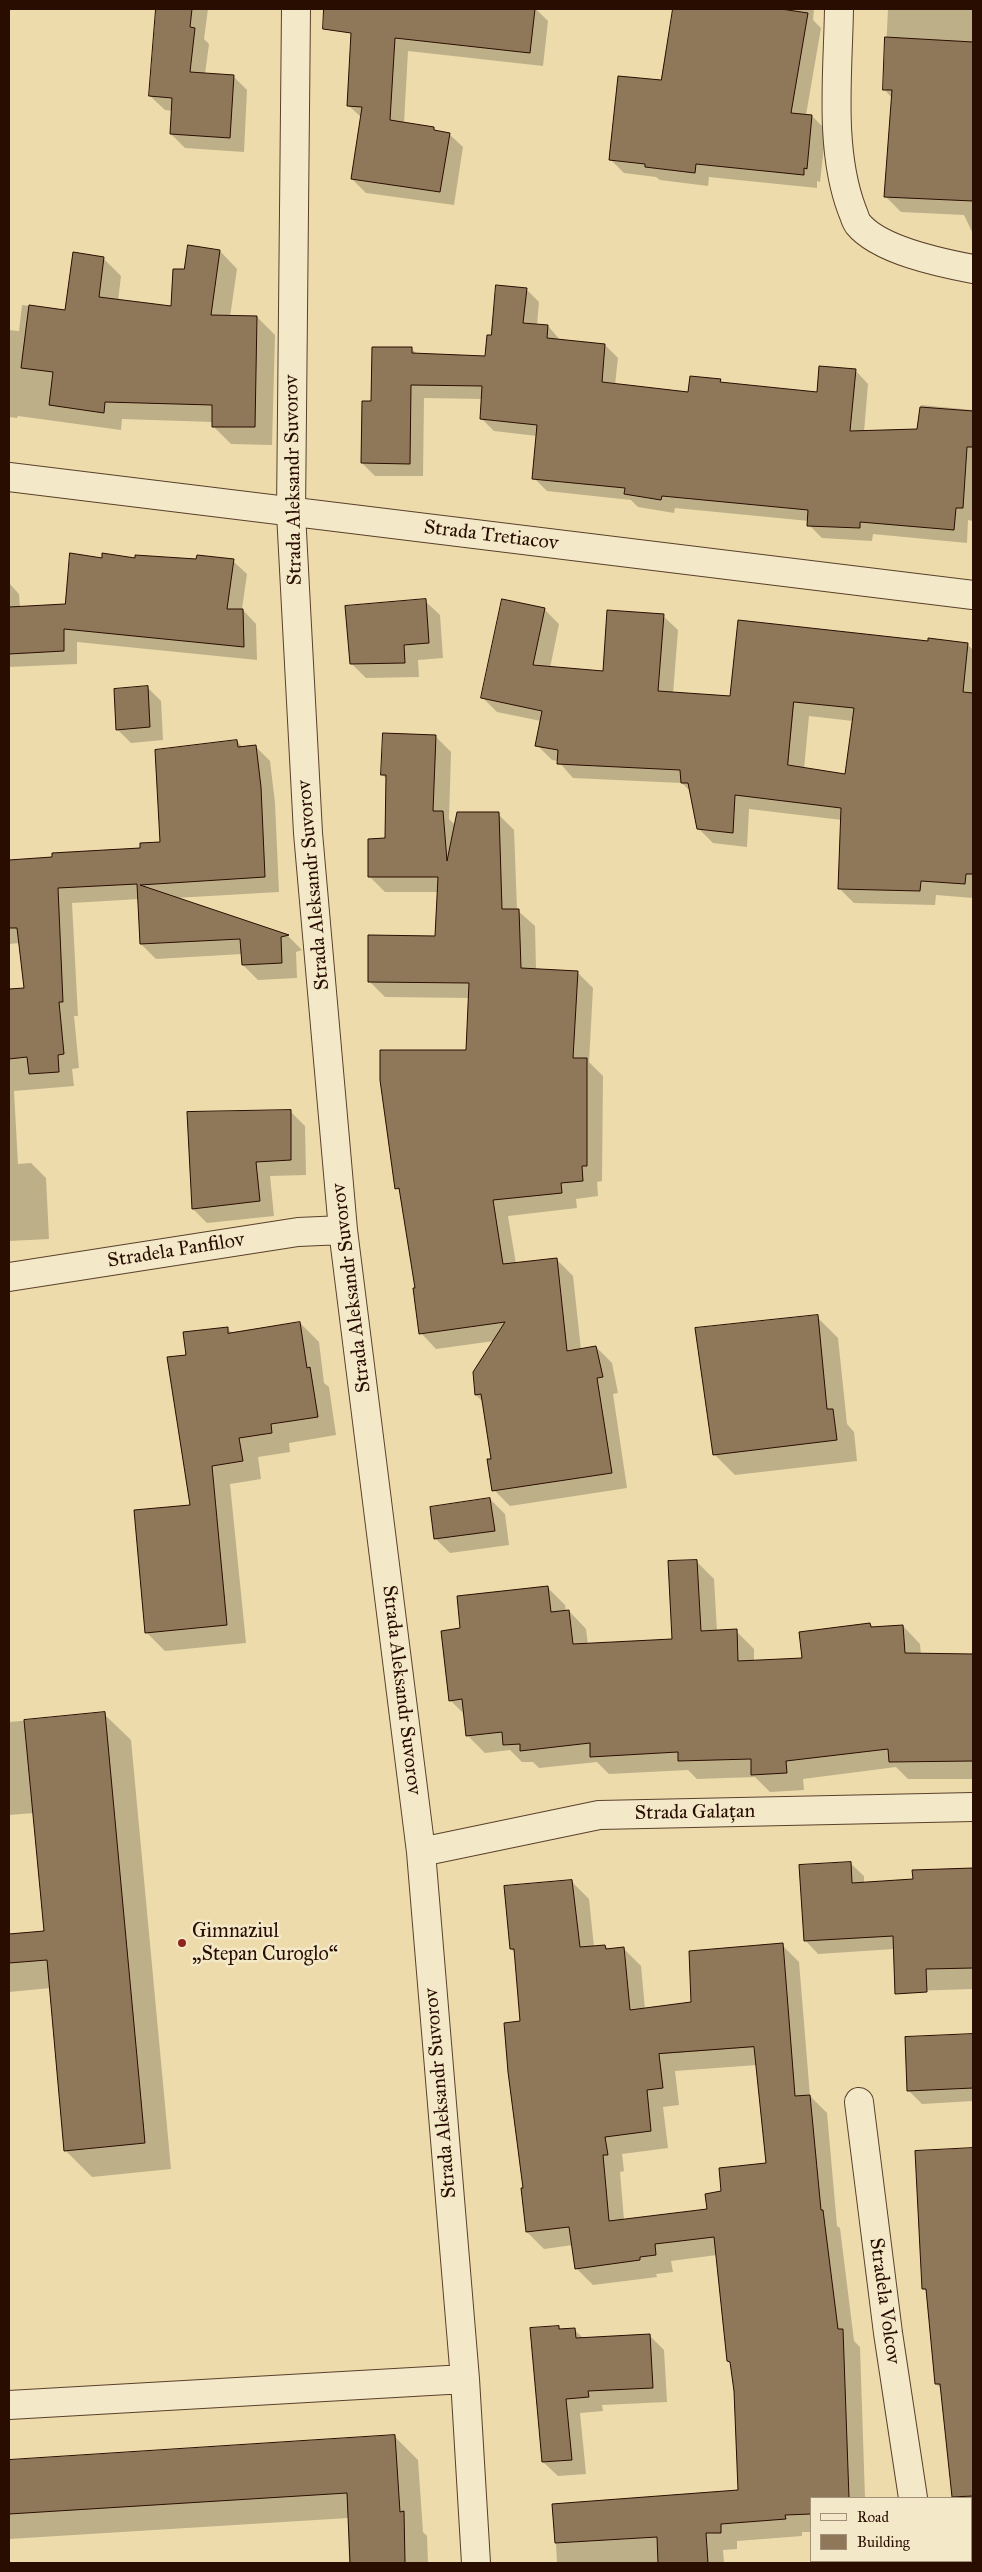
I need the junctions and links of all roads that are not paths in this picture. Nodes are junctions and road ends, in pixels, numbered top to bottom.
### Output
1 (296, 9) edge
2 (839, 9) edge
3 (973, 269) edge
4 (9, 477) edge
5 (291, 513) junction
6 (973, 595) edge
7 (343, 1230) junction
8 (9, 1277) edge
9 (973, 1807) edge
10 (421, 1852) junction
11 (859, 2102) dead end
12 (465, 2379) junction
13 (9, 2405) edge
14 (913, 2497) edge
15 (476, 2563) edge

1 - 5 street, Strada Aleksandr Suvorov
2 - 3 street
4 - 5 street, Strada Tretiacov
5 - 6 street, Strada Tretiacov
5 - 7 street, Strada Aleksandr Suvorov
7 - 8 street, Stradela Panfilov
7 - 10 street, Strada Aleksandr Suvorov
9 - 10 street, Strada Galațan
10 - 12 street, Strada Aleksandr Suvorov
11 - 14 street, Stradela Volcov
12 - 13 street
12 - 15 street, Strada Aleksandr Suvorov

